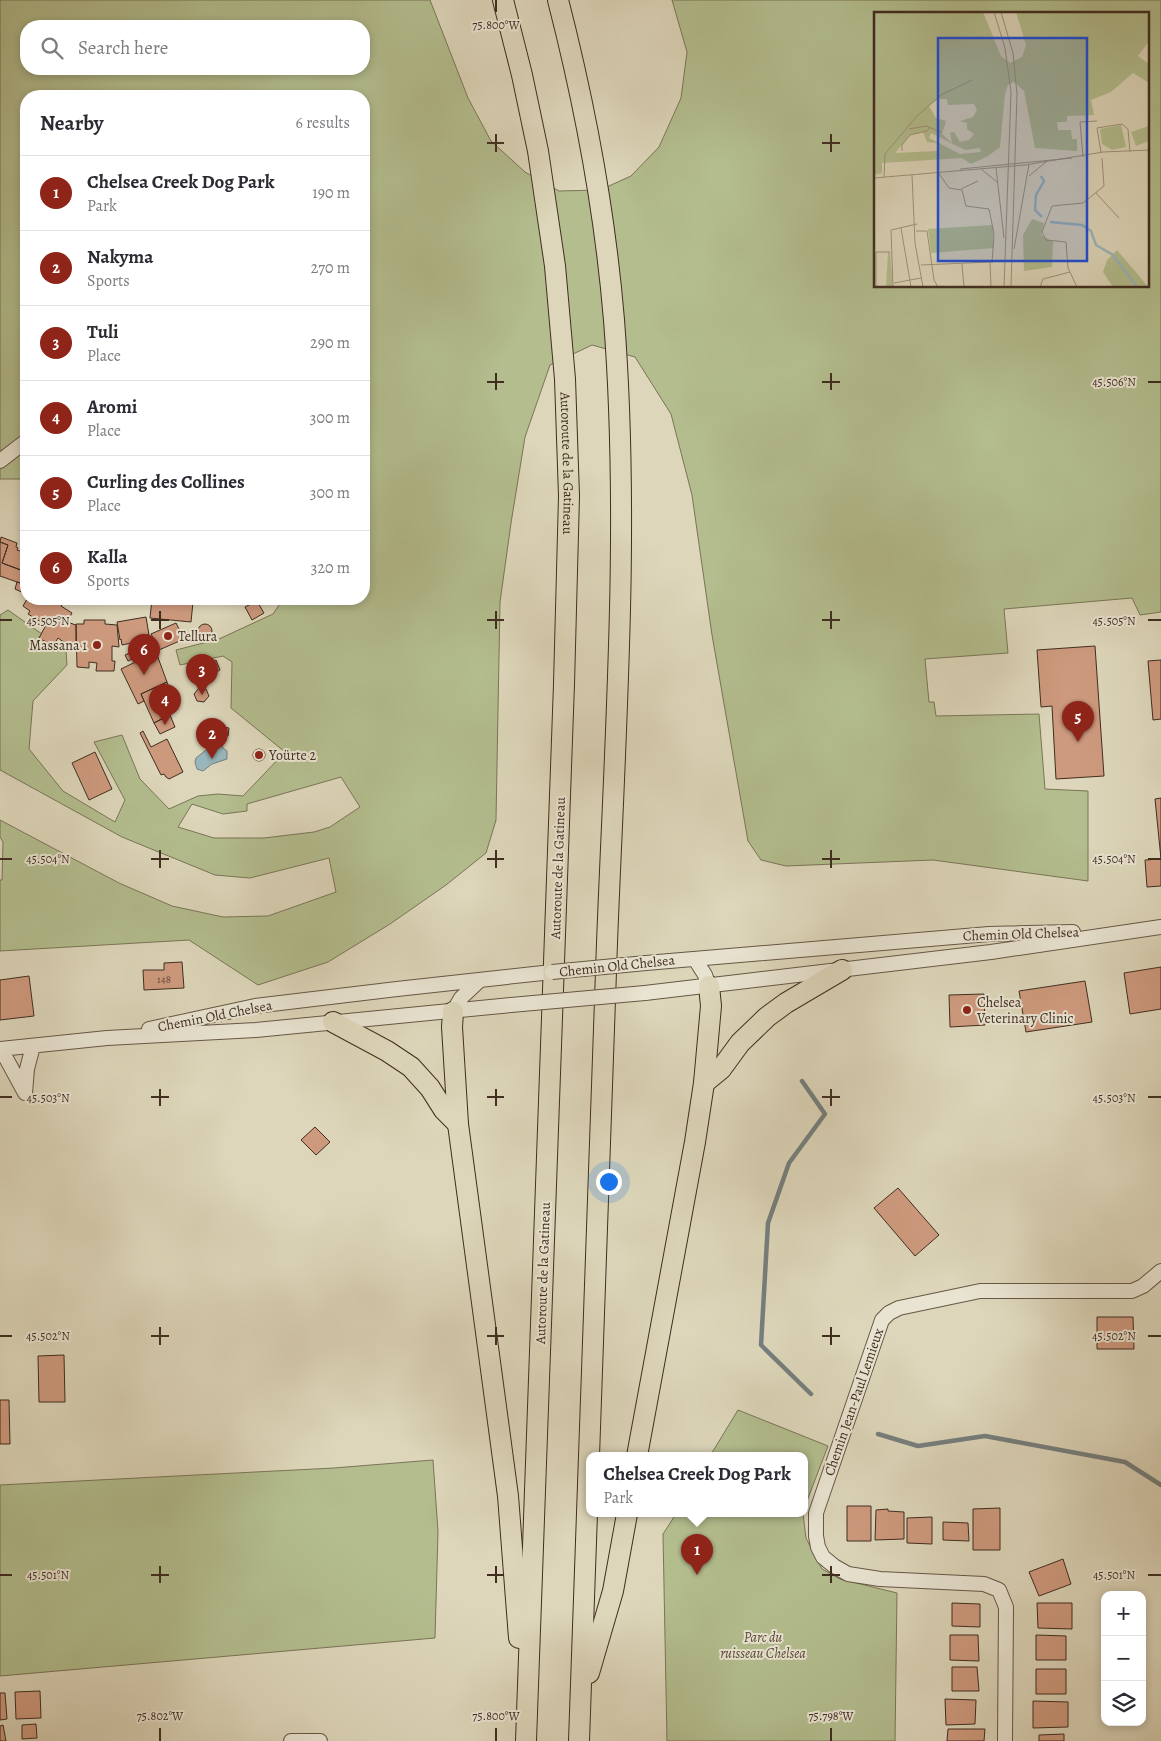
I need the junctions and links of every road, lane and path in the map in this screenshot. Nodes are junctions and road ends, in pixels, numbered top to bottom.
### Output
1 (503, 0) edge
2 (558, 0) edge
3 (20, 446) edge
4 (0, 461) edge
5 (1161, 927) edge
6 (1131, 931) junction
7 (695, 958) junction
8 (842, 970) junction
9 (480, 980) junction
10 (709, 986) junction
11 (453, 1012) junction
12 (333, 1022) junction
13 (107, 1038) junction
14 (33, 1046) junction
15 (0, 1049) edge
16 (704, 1083) junction
17 (458, 1124) junction
18 (1161, 1271) edge
19 (589, 1452) edge
20 (638, 1452) edge
21 (587, 1517) edge
22 (626, 1517) edge
23 (580, 1704) junction
24 (526, 1736) edge
25 (291, 1741) edge
26 (320, 1741) edge
27 (579, 1741) edge
28 (1005, 1741) edge

1 - 24 highway, Autoroute de la Gatineau
2 - 19 highway
3 - 4 street
5 - 6 street, Chemin Old Chelsea
6 - 7 street, Chemin Old Chelsea
6 - 8 street, Chemin Old Chelsea
7 - 9 street, Chemin Old Chelsea, bridge
7 - 10 street
8 - 10 street, Chemin Old Chelsea
8 - 16 highway
9 - 11 street
9 - 13 street, Chemin Old Chelsea
10 - 11 street, Chemin Old Chelsea, bridge
10 - 16 highway
11 - 12 street, Chemin Old Chelsea
11 - 17 highway
12 - 13 street, Chemin Old Chelsea
12 - 17 highway
13 - 14 street, Chemin Old Chelsea
14 - 15 street, Chemin Old Chelsea
14 - 15 street
16 - 20 highway
17 - 24 highway
18 - 28 street, Chemin Jean-Paul Lemieux
21 - 23 highway
22 - 23 highway
23 - 27 highway
25 - 26 street

